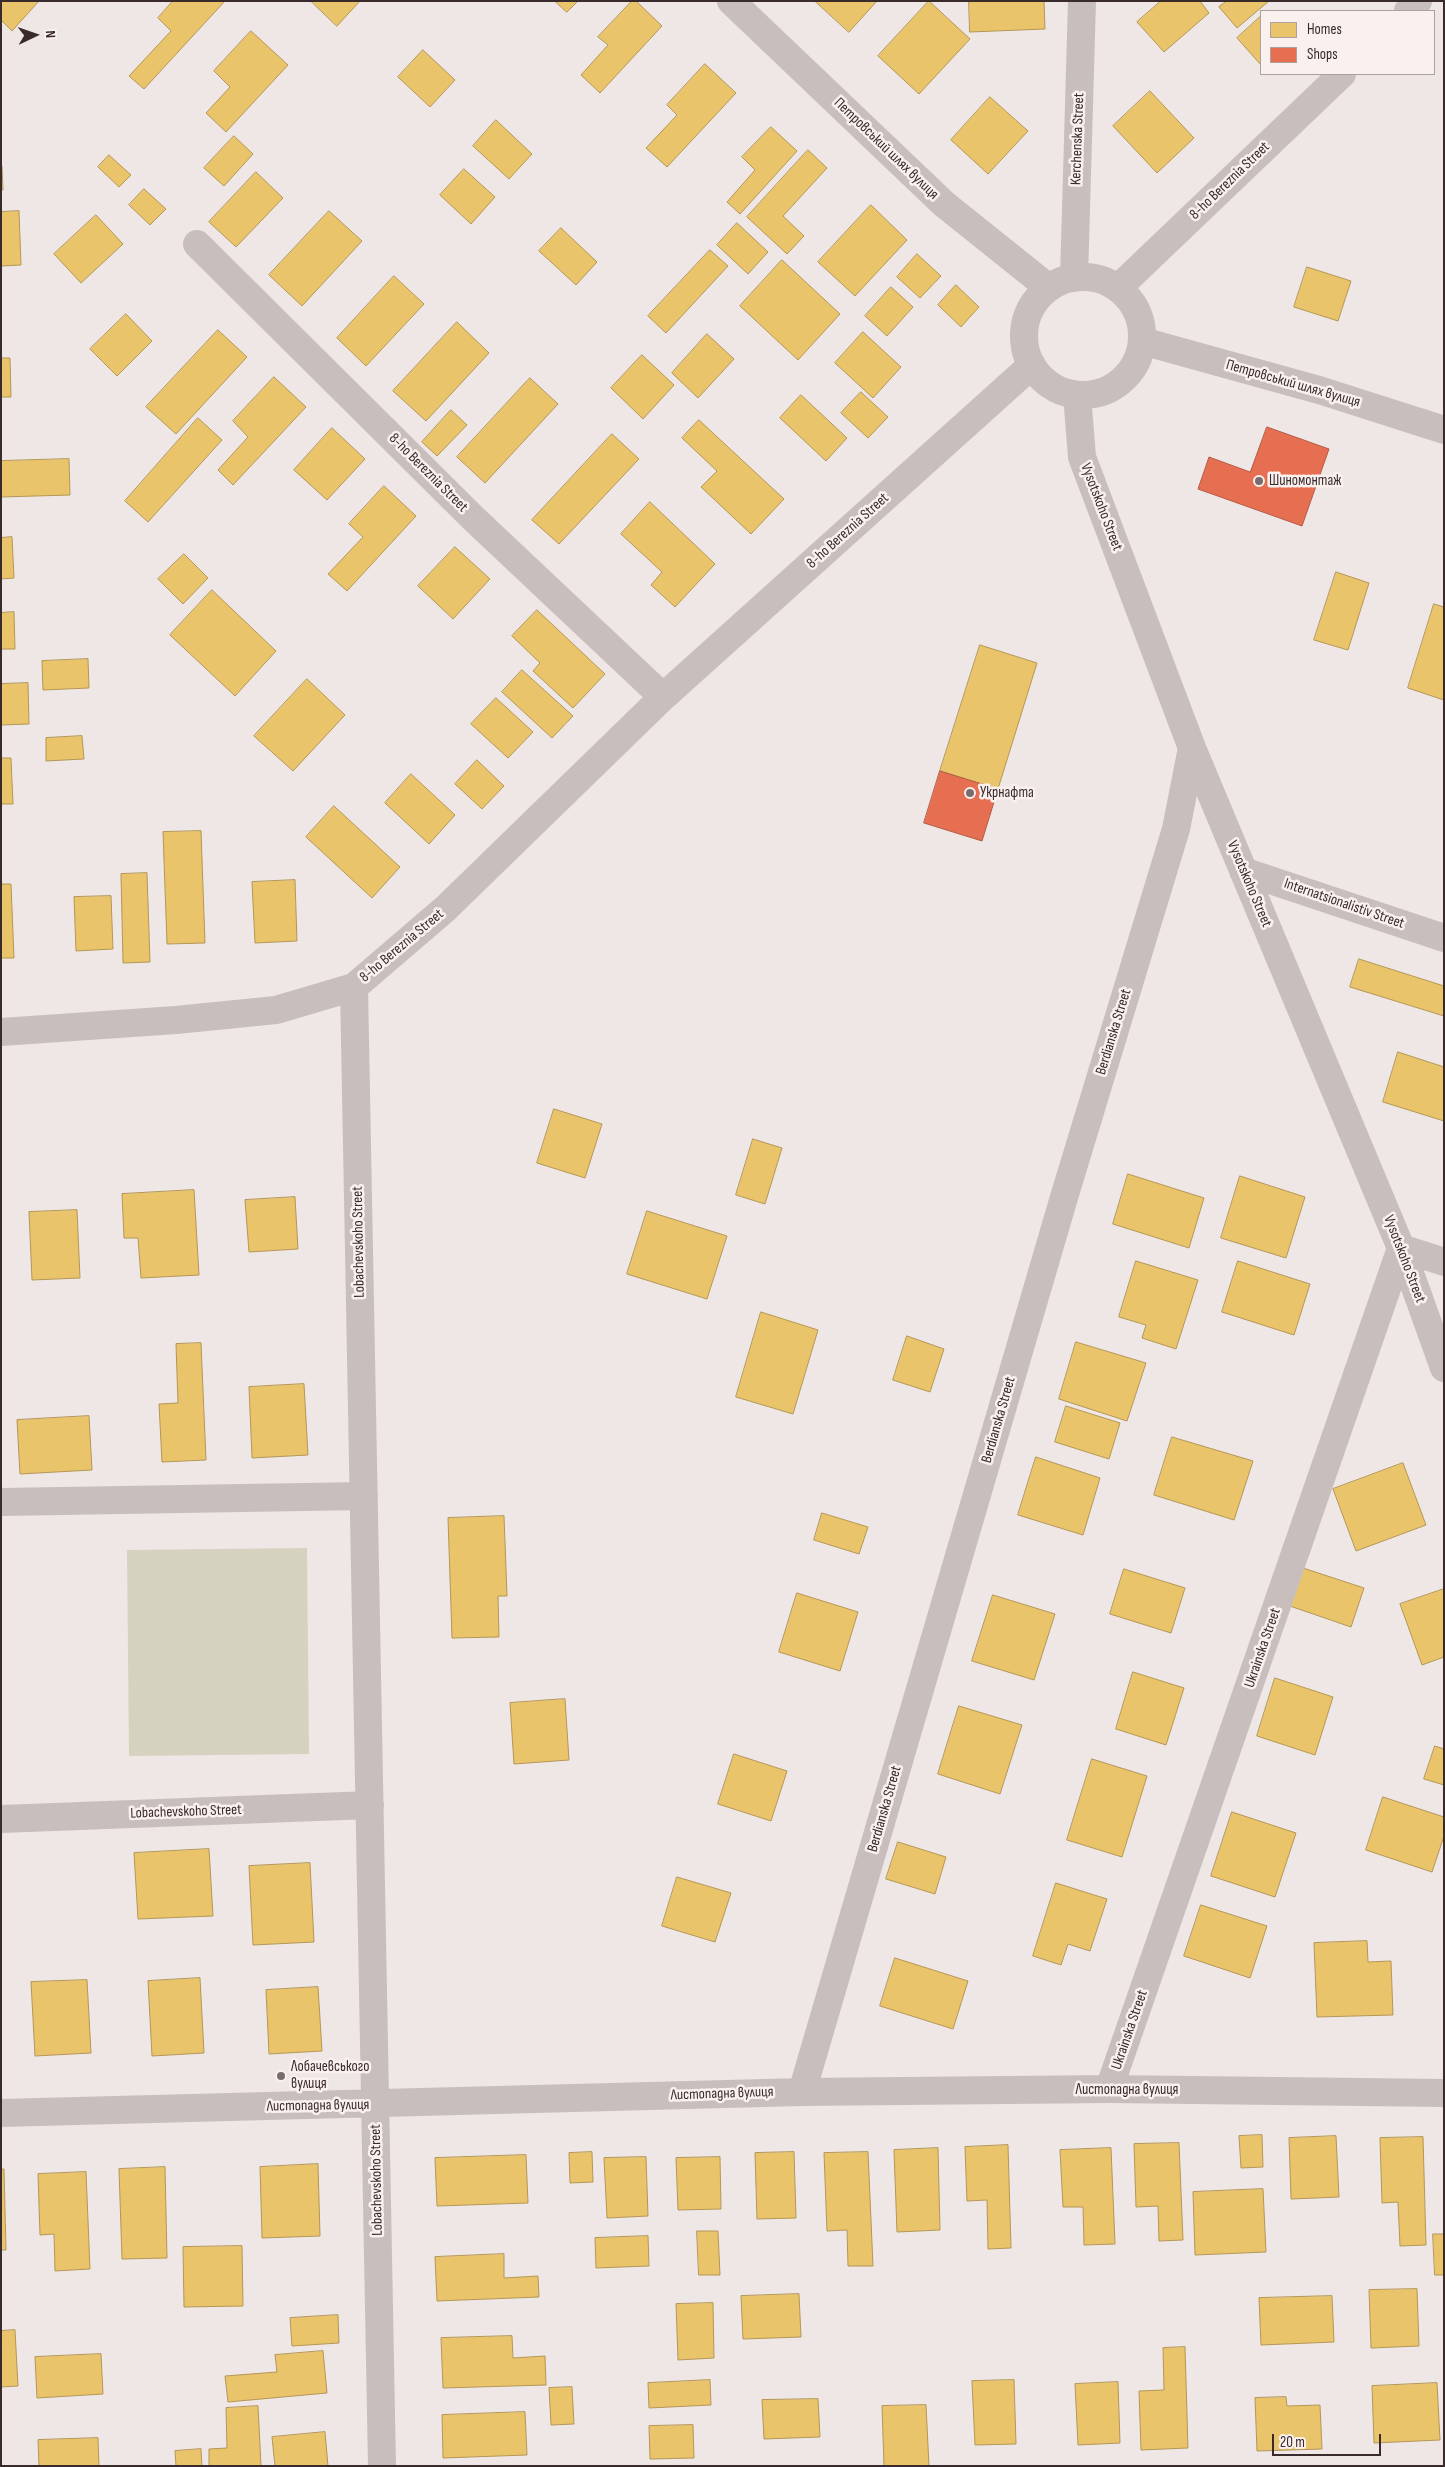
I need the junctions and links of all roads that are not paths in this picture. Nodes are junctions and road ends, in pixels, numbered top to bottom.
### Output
1 (731, 1) edge
2 (1082, 1) edge
3 (1418, 1) edge
4 (1409, 10) edge
5 (1341, 75) edge
6 (197, 244) dead end
7 (1074, 278) junction
8 (1049, 288) junction
9 (1118, 288) junction
10 (1142, 341) junction
11 (1032, 365) junction
12 (1077, 395) junction
13 (1444, 430) edge
14 (663, 698) junction
15 (1192, 748) junction
16 (1243, 871) junction
17 (1444, 938) edge
18 (354, 987) junction
19 (1, 1032) edge
20 (1401, 1248) junction
21 (1444, 1262) edge
22 (1444, 1368) edge
23 (364, 1496) junction
24 (1, 1502) edge
25 (370, 1805) junction
26 (1, 1819) edge
27 (1109, 2089) junction
28 (802, 2092) junction
29 (1444, 2093) edge
30 (375, 2105) junction
31 (1, 2114) edge
32 (382, 2466) edge

1 - 8 street, Петровський шлях вулиця
2 - 7 street, Kerchenska Street
3 - 4 street
5 - 9 street, 8-ho Bereznia Street
6 - 14 street, 8-ho Bereznia Street
7 - 8 street
7 - 9 street
8 - 11 street
9 - 10 street
10 - 12 street
10 - 13 street, Петровський шлях вулиця
11 - 12 street
11 - 14 street, 8-ho Bereznia Street
12 - 15 street, Vysotskoho Street
14 - 18 street, 8-ho Bereznia Street
15 - 16 street, Vysotskoho Street
15 - 28 street, Berdianska Street
16 - 17 street, Internatsionalistiv Street
16 - 20 street, Vysotskoho Street
18 - 19 street, 8-ho Bereznia Street
18 - 23 street, Lobachevskoho Street
20 - 21 street
20 - 22 street, Vysotskoho Street
20 - 27 street, Ukrainska Street
23 - 24 street
23 - 25 street, Lobachevskoho Street
25 - 26 street, Lobachevskoho Street
25 - 30 street, Lobachevskoho Street
27 - 28 street, Листопадна вулиця
27 - 29 street, Листопадна вулиця
28 - 30 street, Листопадна вулиця
30 - 31 street, Листопадна вулиця
30 - 32 street, Lobachevskoho Street

